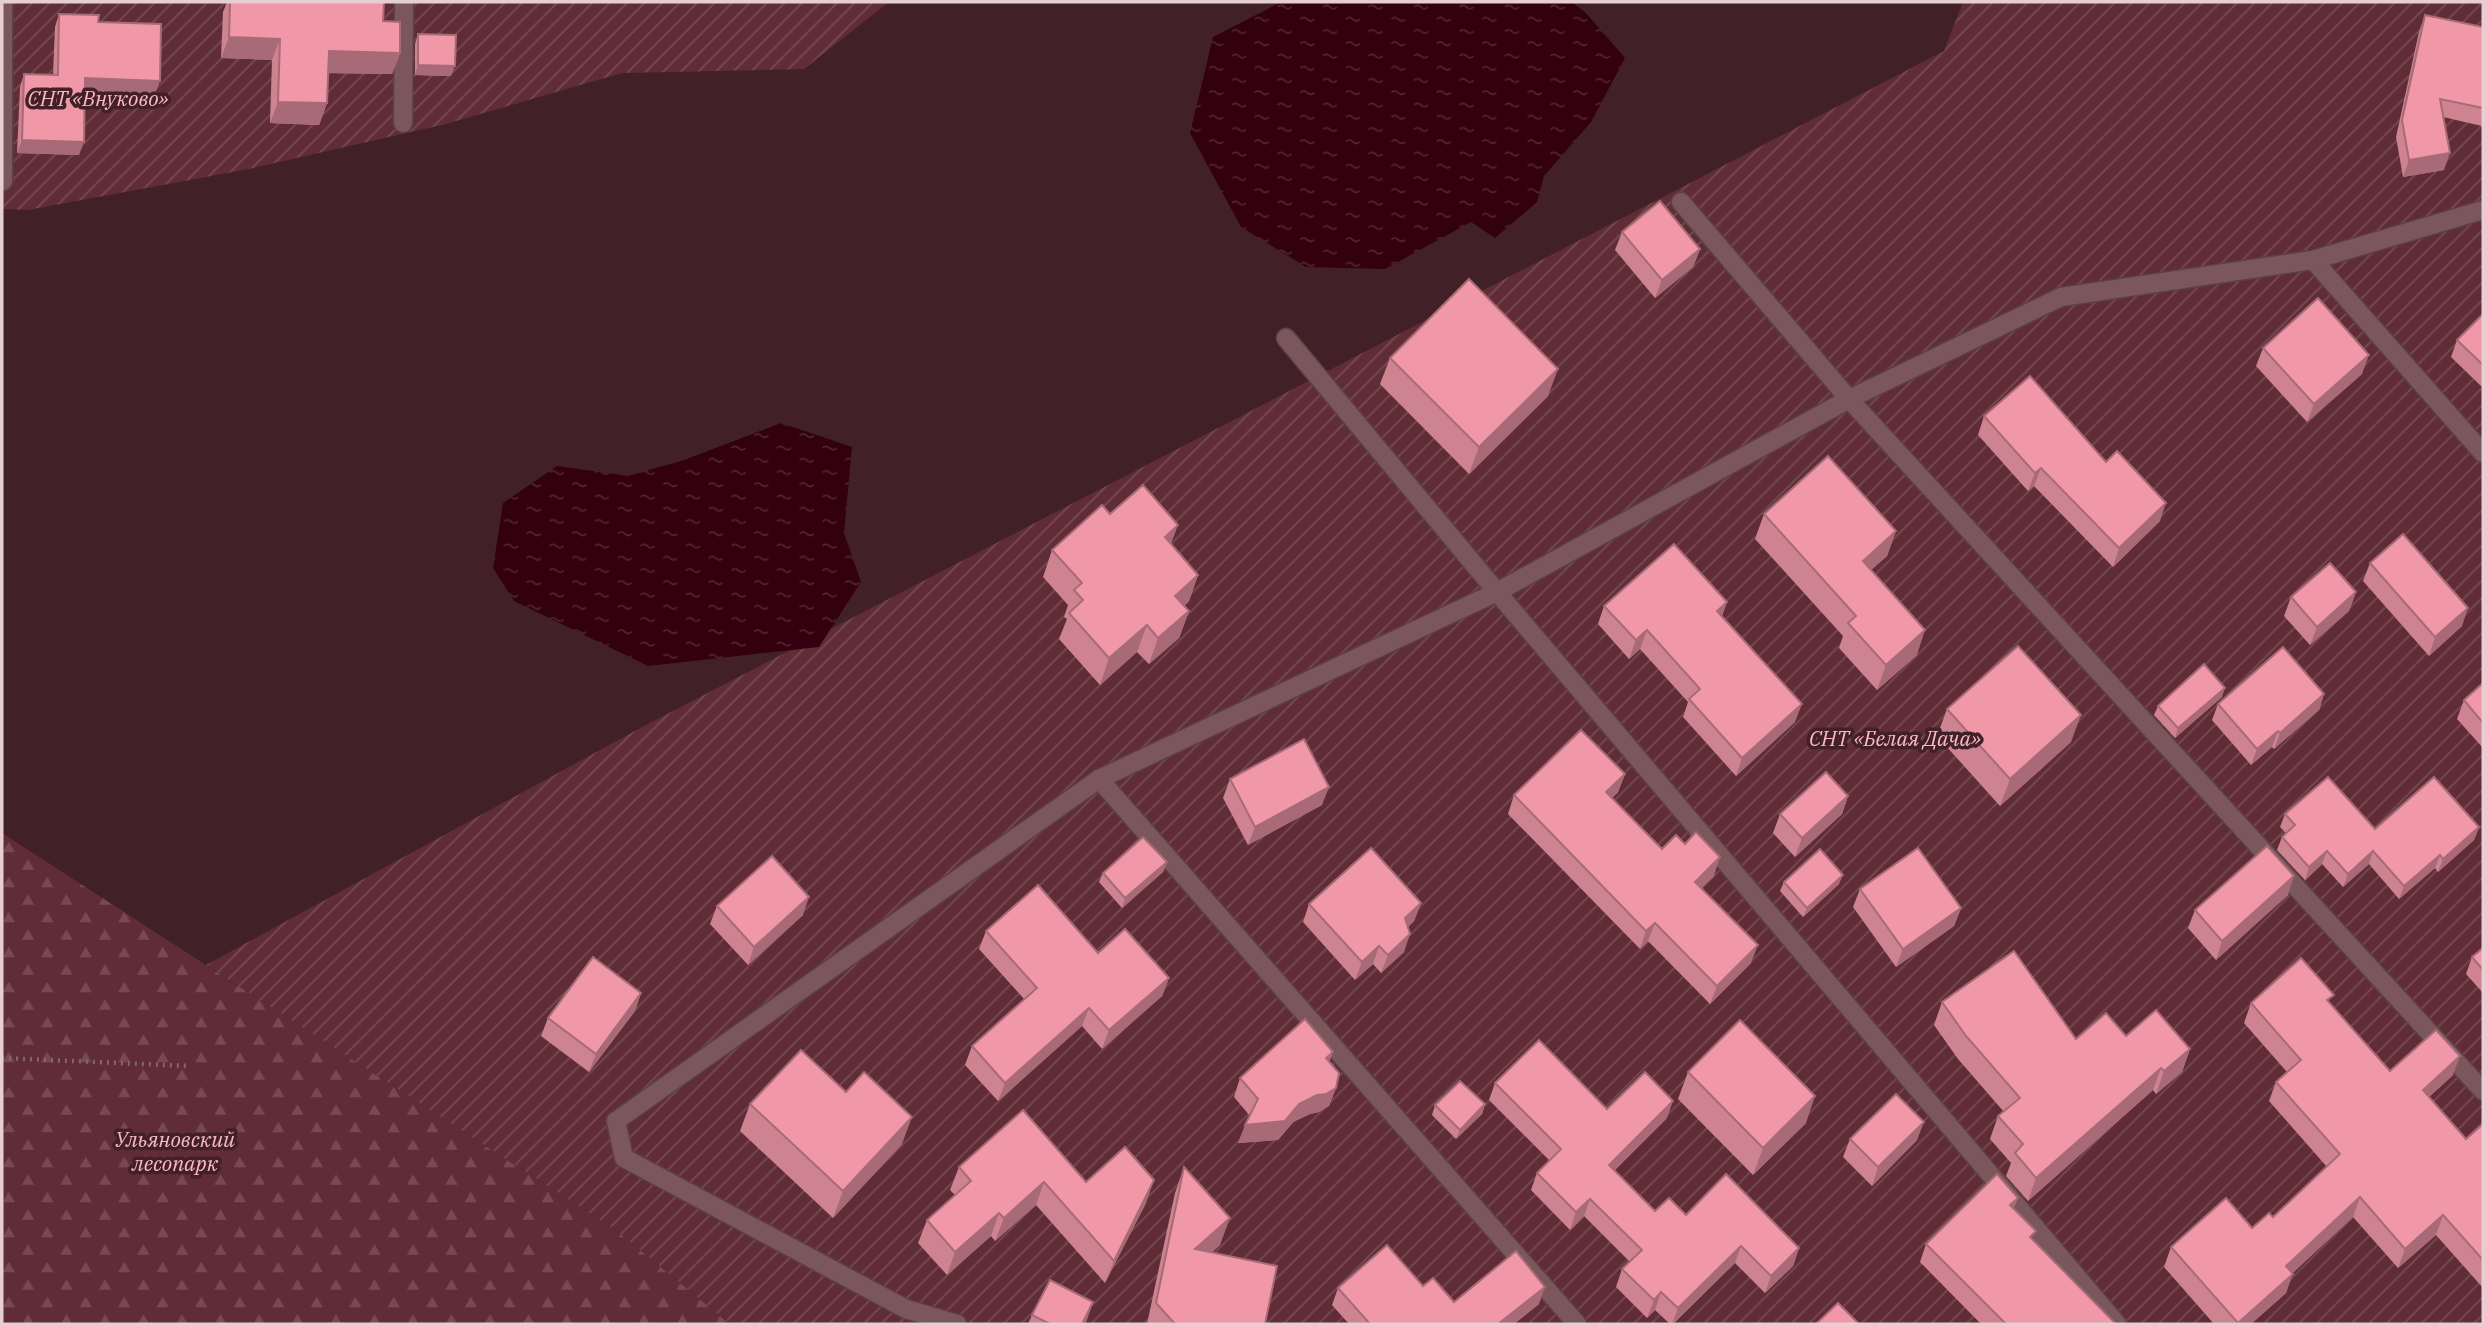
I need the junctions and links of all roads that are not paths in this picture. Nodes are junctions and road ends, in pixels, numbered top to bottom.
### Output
1 (3, 2) edge
2 (404, 2) edge
3 (403, 123) dead end
4 (3, 181) edge
5 (1681, 202) dead end
6 (2483, 211) edge
7 (2313, 260) junction
8 (1286, 338) dead end
9 (1849, 399) junction
10 (2483, 453) edge
11 (1497, 592) junction
12 (1099, 779) junction
13 (2483, 1091) edge
14 (957, 1324) edge
15 (1577, 1324) edge
16 (2117, 1324) edge

1 - 4 street
2 - 3 street
5 - 9 street
6 - 7 street
7 - 9 street
7 - 10 street
8 - 11 street
9 - 11 street
9 - 13 street
11 - 12 street
11 - 16 street
12 - 14 street
12 - 15 street

